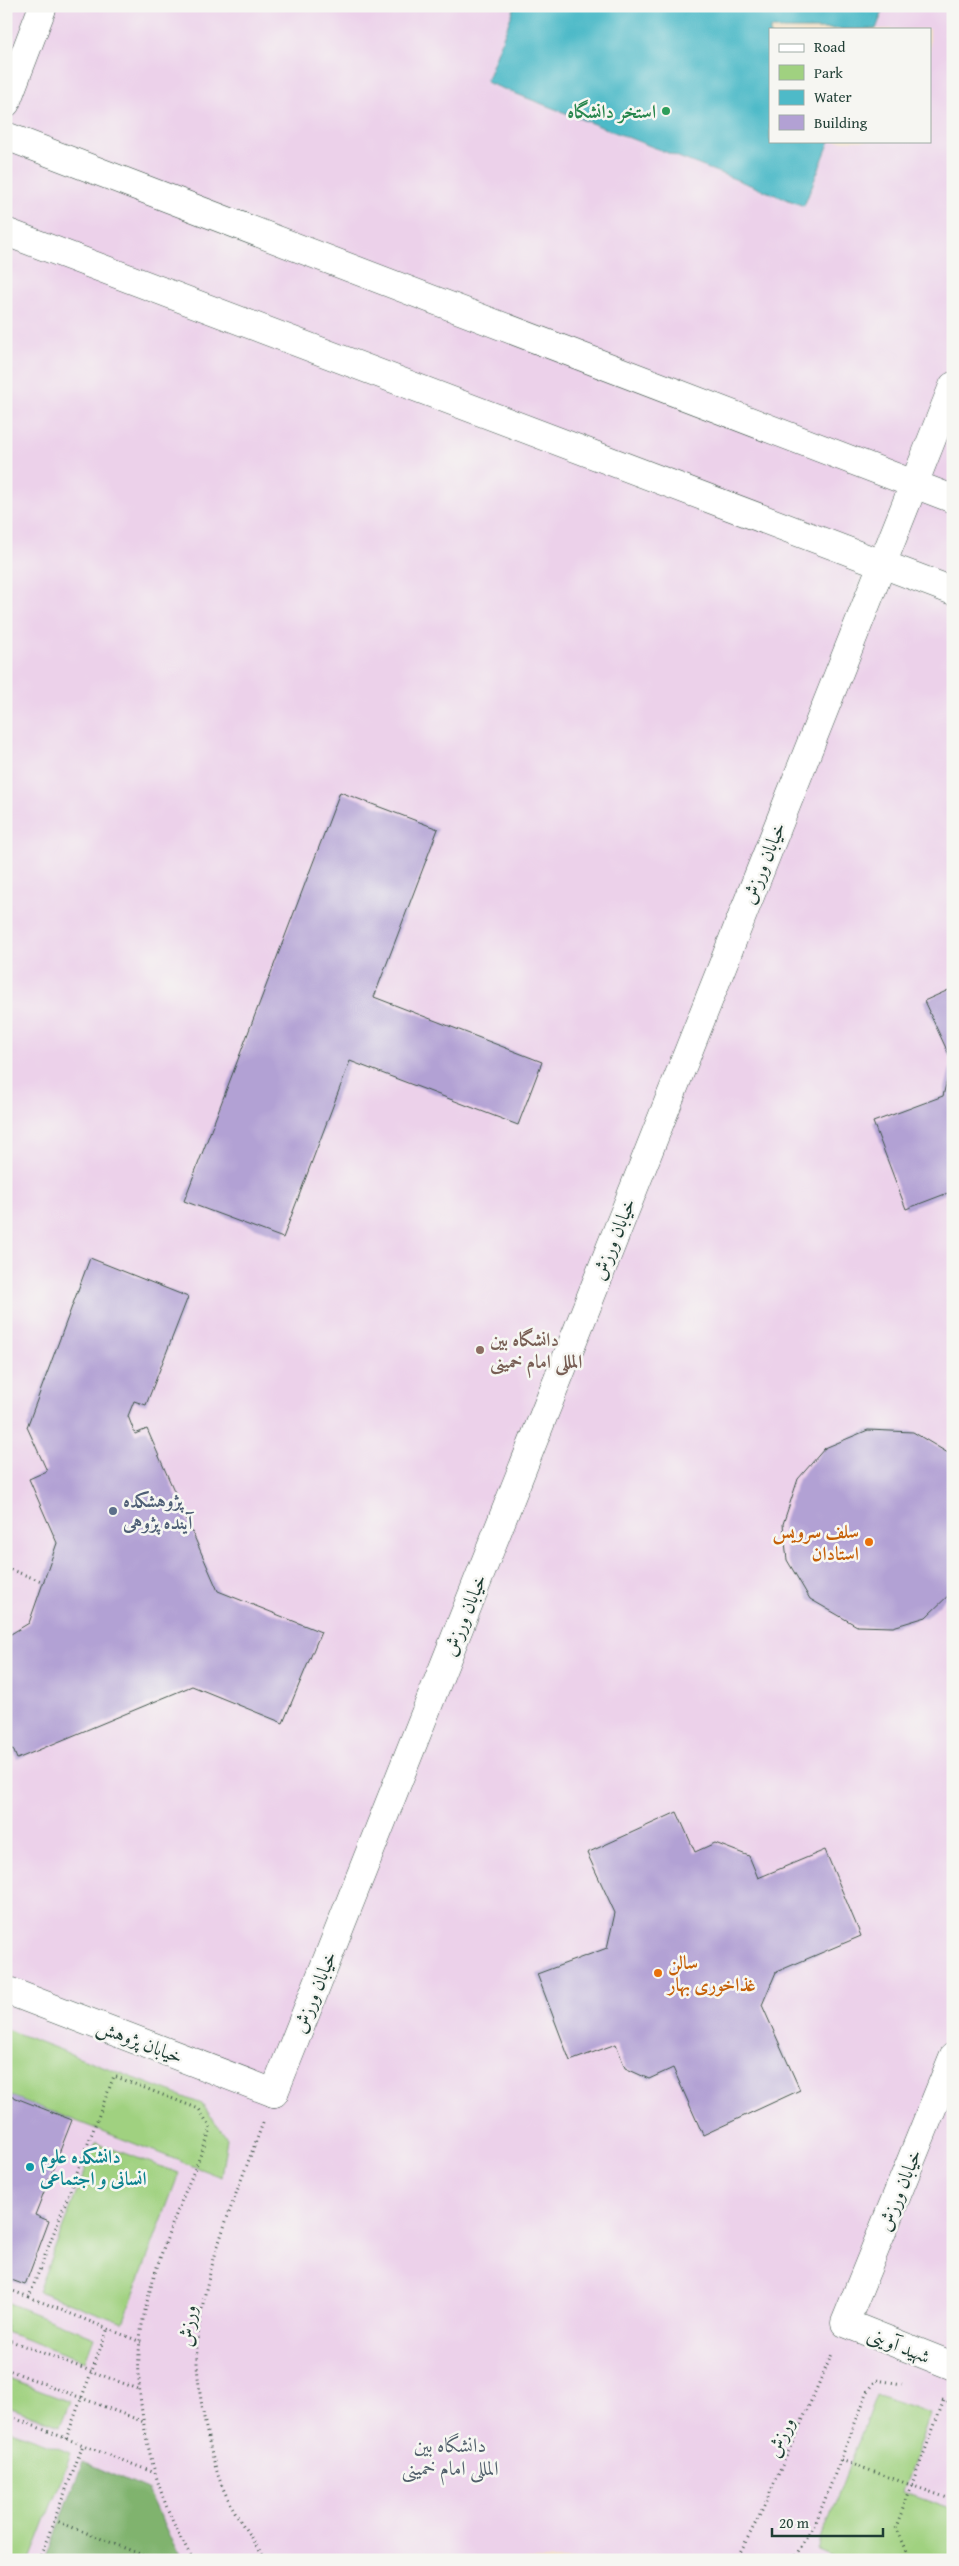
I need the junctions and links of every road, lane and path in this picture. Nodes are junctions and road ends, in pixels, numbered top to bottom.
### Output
1 (43, 6) edge
2 (6, 103) edge
3 (6, 136) edge
4 (6, 232) edge
5 (953, 386) edge
6 (914, 484) junction
7 (953, 499) edge
8 (883, 565) junction
9 (953, 591) edge
10 (6, 1568) edge
11 (44, 1582) dead end
12 (6, 1990) edge
13 (953, 2056) edge
14 (274, 2093) junction
15 (29, 2297) junction
16 (6, 2300) edge
17 (845, 2323) junction
18 (108, 2328) junction
19 (6, 2339) edge
20 (141, 2342) junction
21 (953, 2366) edge
22 (6, 2369) edge
23 (92, 2372) junction
24 (909, 2387) dead end
25 (141, 2391) junction
26 (935, 2397) dead end
27 (81, 2398) junction
28 (944, 2400) junction
29 (953, 2404) edge
30 (6, 2415) edge
31 (144, 2422) junction
32 (66, 2439) junction
33 (83, 2445) junction
34 (841, 2460) junction
35 (155, 2473) junction
36 (913, 2485) junction
37 (953, 2500) edge
38 (54, 2520) junction
39 (39, 2560) edge
40 (155, 2560) edge
41 (193, 2560) edge
42 (266, 2560) edge
43 (736, 2560) edge
44 (793, 2560) edge
45 (911, 2560) edge

1 - 2 street
3 - 6 street
4 - 8 street
5 - 6 street, خیابان ورزش
6 - 7 street
6 - 8 street, خیابان ورزش
8 - 9 street
8 - 14 street, خیابان ورزش
10 - 11 path
12 - 14 street, خیابان پژوهش
13 - 17 street, خیابان ورزش
14 - 42 path, ورزش
15 - 16 path
15 - 18 path
15 - 20 path
17 - 21 street, شهید آوینی
17 - 43 path, ورزش
18 - 20 path
18 - 23 path
19 - 23 path
20 - 25 path
22 - 27 path
23 - 25 path
23 - 27 path
24 - 34 path
25 - 31 path
26 - 28 path
27 - 31 path
27 - 32 path
28 - 29 path
28 - 36 path
30 - 32 path
31 - 35 path
32 - 33 path
33 - 35 path
33 - 38 path
34 - 36 path
34 - 44 path
35 - 41 path
36 - 37 path
36 - 45 path
38 - 39 path
38 - 40 path

